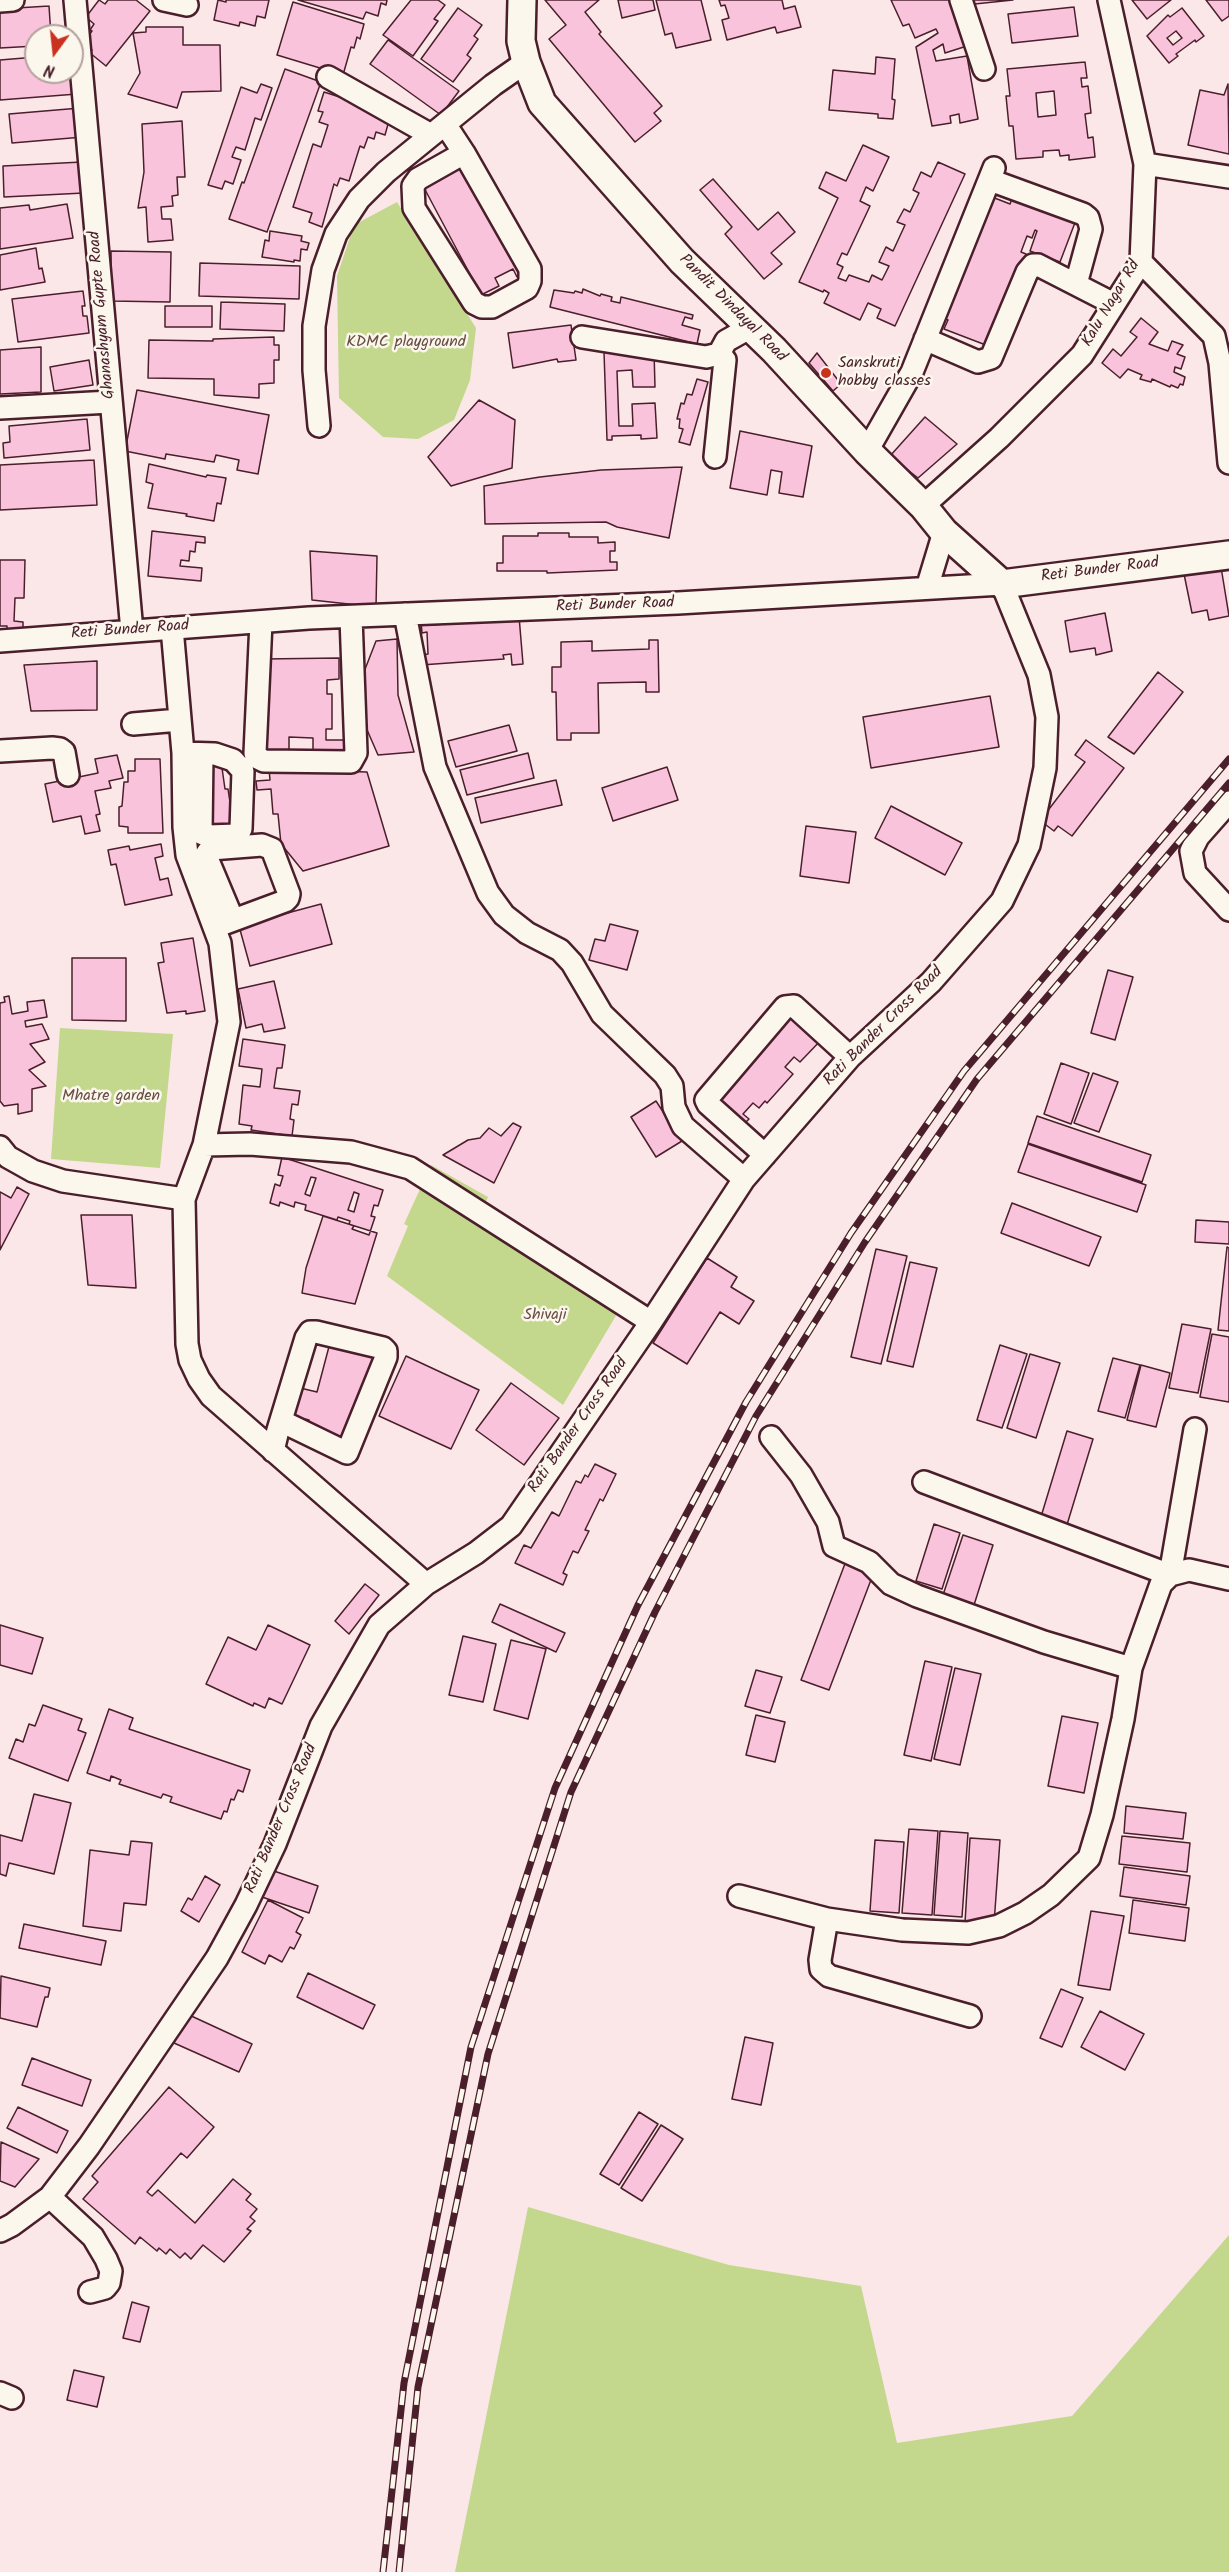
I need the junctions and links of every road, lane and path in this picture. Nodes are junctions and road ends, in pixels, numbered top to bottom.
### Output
1 (13, 0) edge
2 (75, 0) edge
3 (164, 0) edge
4 (522, 0) edge
5 (962, 0) edge
6 (1109, 0) edge
7 (0, 1) edge
8 (187, 5) dead end
9 (526, 62) junction
10 (984, 69) dead end
11 (328, 77) dead end
12 (438, 130) junction
13 (464, 153) junction
14 (1144, 164) junction
15 (1229, 177) edge
16 (1141, 262) junction
17 (1076, 284) junction
18 (1114, 304) junction
19 (751, 327) junction
20 (582, 337) dead end
21 (925, 339) junction
22 (719, 354) junction
23 (111, 402) junction
24 (1227, 406) edge
25 (0, 408) edge
26 (319, 426) dead end
27 (867, 451) junction
28 (715, 457) dead end
29 (1229, 464) edge
30 (923, 506) junction
31 (944, 532) junction
32 (1229, 555) edge
33 (1002, 584) junction
34 (927, 588) junction
35 (405, 614) junction
36 (351, 616) junction
37 (261, 622) junction
38 (172, 628) junction
39 (132, 630) junction
40 (0, 641) edge
41 (179, 720) junction
42 (133, 724) dead end
43 (0, 751) edge
44 (68, 775) dead end
45 (1229, 802) edge
46 (1229, 910) edge
47 (850, 1056) junction
48 (204, 1145) junction
49 (0, 1147) edge
50 (765, 1155) junction
51 (744, 1179) junction
52 (184, 1199) junction
53 (651, 1322) junction
54 (281, 1421) junction
55 (1195, 1429) dead end
56 (771, 1437) dead end
57 (273, 1451) junction
58 (924, 1482) dead end
59 (1170, 1575) junction
60 (1229, 1579) edge
61 (426, 1584) junction
62 (1131, 1668) junction
63 (739, 1896) dead end
64 (827, 1919) junction
65 (970, 2016) dead end
66 (51, 2197) junction
67 (0, 2231) edge
68 (90, 2292) dead end

1 - 7 street
2 - 23 street, Ghanashyam Gupte Road
3 - 8 street
4 - 9 main road, Pandit Dindayal Road
5 - 10 street
6 - 14 street, Kalu Nagar Rd
9 - 12 street
9 - 19 main road, Pandit Dindayal Road
11 - 12 street
12 - 13 street
12 - 26 street
13 - 13 street
14 - 15 street
14 - 16 street, Kalu Nagar Rd
16 - 18 street, Kalu Nagar Rd
16 - 24 street
17 - 18 street
17 - 21 street
17 - 21 street
18 - 30 street, Kalu Nagar Rd
19 - 22 street
19 - 27 main road, Pandit Dindayal Road
20 - 22 street
21 - 27 street
22 - 28 street
23 - 25 street
23 - 39 street, Ghanashyam Gupte Road
24 - 29 street
27 - 30 main road, Pandit Dindayal Road
30 - 31 main road, Pandit Dindayal Road
31 - 33 main road, Pandit Dindayal Road
31 - 34 street
32 - 33 main road, Reti Bunder Road
33 - 34 street, Reti Bunder Road
33 - 47 street, Rati Bander Cross Road
34 - 35 street, Reti Bunder Road
35 - 36 street, Reti Bunder Road
35 - 51 street
36 - 37 street, Reti Bunder Road
36 - 37 street
37 - 38 street, Reti Bunder Road
38 - 39 street, Reti Bunder Road
38 - 41 street
39 - 40 street, Reti Bunder Road
41 - 42 street
41 - 48 street
43 - 44 street
45 - 46 street
47 - 50 street, Rati Bander Cross Road
47 - 50 street
48 - 52 street
48 - 53 street
49 - 52 street
50 - 51 street, Rati Bander Cross Road
51 - 53 street, Rati Bander Cross Road
52 - 57 street
53 - 61 street, Rati Bander Cross Road
54 - 54 street
54 - 57 street
55 - 59 street
56 - 62 street
57 - 61 street
58 - 59 street
59 - 60 street
59 - 62 street
61 - 66 street, Rati Bander Cross Road
62 - 64 street
63 - 64 street
64 - 65 street
66 - 67 street, Rati Bander Cross Road
66 - 68 street

